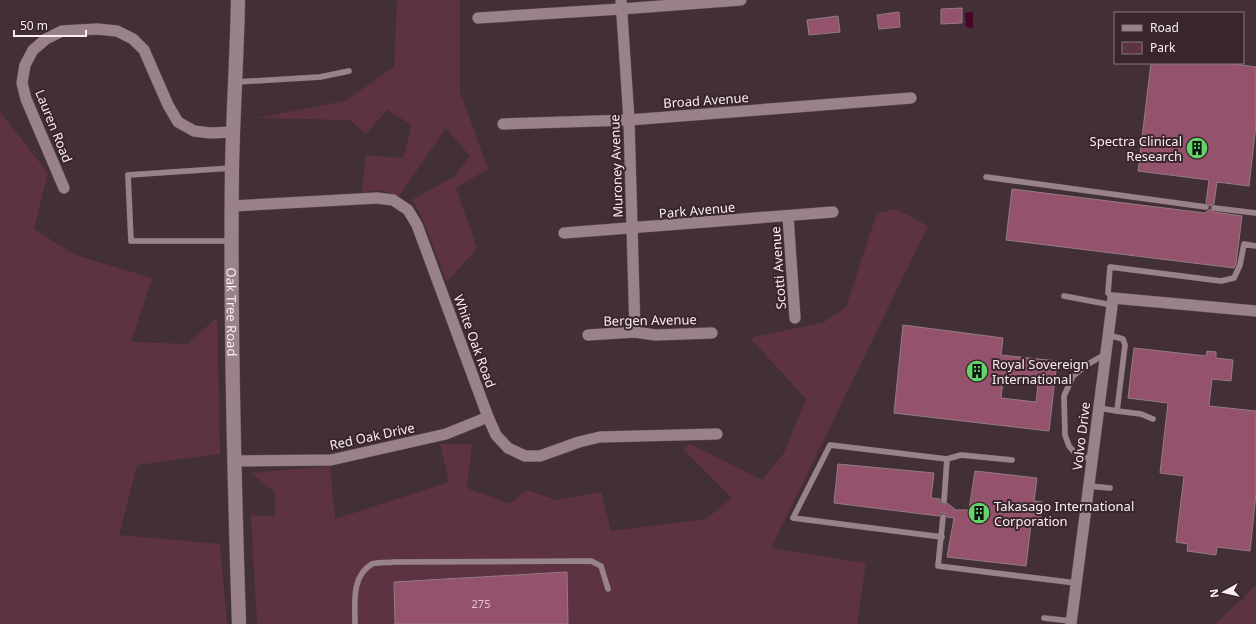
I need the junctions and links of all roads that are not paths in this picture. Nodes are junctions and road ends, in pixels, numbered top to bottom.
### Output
1 (238, 0) edge
2 (741, 0) edge
3 (621, 5) edge
4 (478, 18) dead end
5 (349, 70) dead end
6 (236, 82) junction
7 (911, 98) dead end
8 (629, 120) junction
9 (503, 124) dead end
10 (234, 132) junction
11 (232, 168) junction
12 (986, 177) dead end
13 (64, 188) dead end
14 (232, 206) junction
15 (1206, 207) dead end
16 (1214, 208) dead end
17 (833, 212) dead end
18 (1256, 213) edge
19 (788, 216) junction
20 (632, 229) junction
21 (564, 233) dead end
22 (232, 241) junction
23 (1256, 246) edge
24 (1064, 296) dead end
25 (1113, 302) junction
26 (1256, 311) edge
27 (795, 318) dead end
28 (635, 332) junction
29 (712, 333) dead end
30 (588, 335) dead end
31 (1108, 335) junction
32 (1106, 354) junction
33 (1099, 408) junction
34 (1117, 411) junction
35 (488, 417) junction
36 (1153, 418) dead end
37 (717, 434) dead end
38 (947, 459) junction
39 (1012, 460) dead end
40 (1092, 460) junction
41 (234, 461) junction
42 (1089, 486) junction
43 (1110, 488) dead end
44 (944, 501) dead end
45 (943, 516) dead end
46 (942, 537) junction
47 (1076, 583) junction
48 (608, 589) dead end
49 (1044, 618) dead end
50 (1071, 622) edge
51 (239, 624) edge
52 (355, 624) edge

1 - 6 street, Oak Tree Road
2 - 3 street
3 - 4 street
3 - 8 street, Muroney Avenue
5 - 6 lane
6 - 10 street, Oak Tree Road
7 - 8 street, Broad Avenue
8 - 9 street, Broad Avenue
8 - 20 street, Muroney Avenue
10 - 11 street, Oak Tree Road
10 - 13 street, Lauren Road
11 - 14 street, Oak Tree Road
11 - 22 lane
12 - 15 lane
14 - 22 street, Oak Tree Road
14 - 35 street, White Oak Road
16 - 18 lane
17 - 19 street, Park Avenue
19 - 20 street, Park Avenue
19 - 27 street, Scotti Avenue
20 - 21 street, Park Avenue
20 - 28 street, Muroney Avenue
22 - 41 street, Oak Tree Road
23 - 25 lane
24 - 25 lane
25 - 26 street
25 - 31 street, Volvo Drive
28 - 29 street, Bergen Avenue
28 - 30 street, Bergen Avenue
31 - 32 street, Volvo Drive
31 - 34 lane
32 - 33 street, Volvo Drive
32 - 40 lane
33 - 34 lane
33 - 40 street, Volvo Drive
34 - 36 lane
35 - 37 street, White Oak Road
35 - 41 street, Red Oak Drive
38 - 39 lane
38 - 44 lane
38 - 46 lane
40 - 42 street, Volvo Drive
41 - 51 street, Oak Tree Road
42 - 43 lane
42 - 47 street, Volvo Drive
45 - 46 lane
46 - 47 lane
47 - 50 street, Volvo Drive
48 - 52 lane
49 - 50 lane

